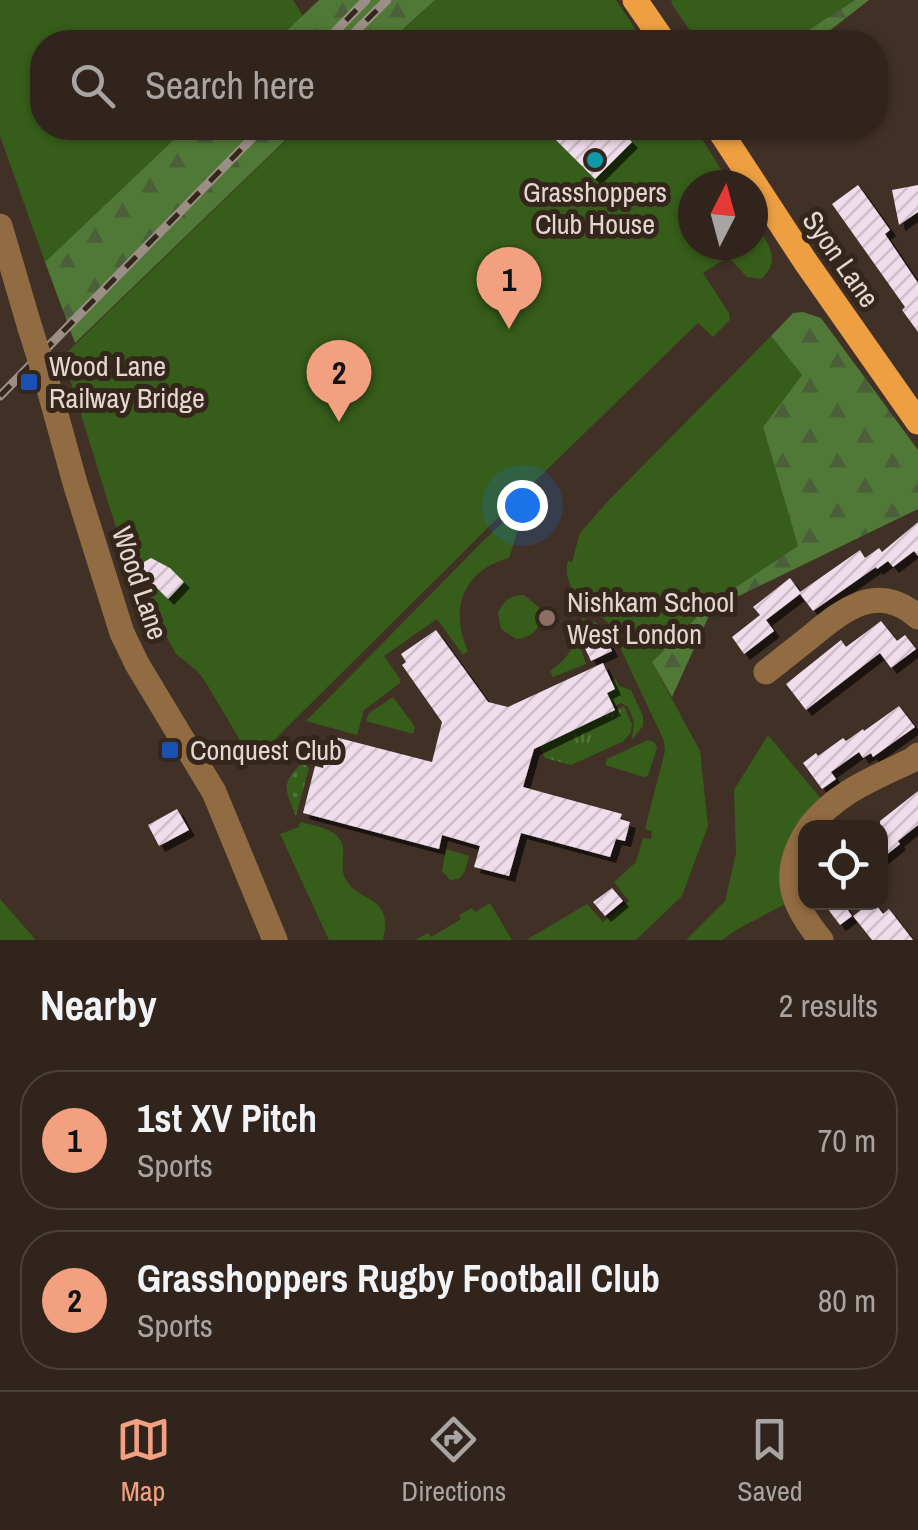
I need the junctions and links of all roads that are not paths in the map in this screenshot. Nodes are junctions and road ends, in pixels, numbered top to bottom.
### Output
1 (635, 0) edge
2 (656, 30) edge
3 (726, 140) edge
4 (0, 226) edge
5 (918, 422) edge
6 (918, 617) edge
7 (766, 672) dead end
8 (918, 755) edge
9 (815, 820) edge
10 (798, 852) edge
11 (798, 909) edge
12 (799, 910) edge
13 (274, 940) edge
14 (821, 940) edge

1 - 2 main road
3 - 5 main road, Syon Lane
4 - 13 street, Wood Lane, bridge
6 - 7 street
8 - 9 street
10 - 11 street
12 - 14 street

